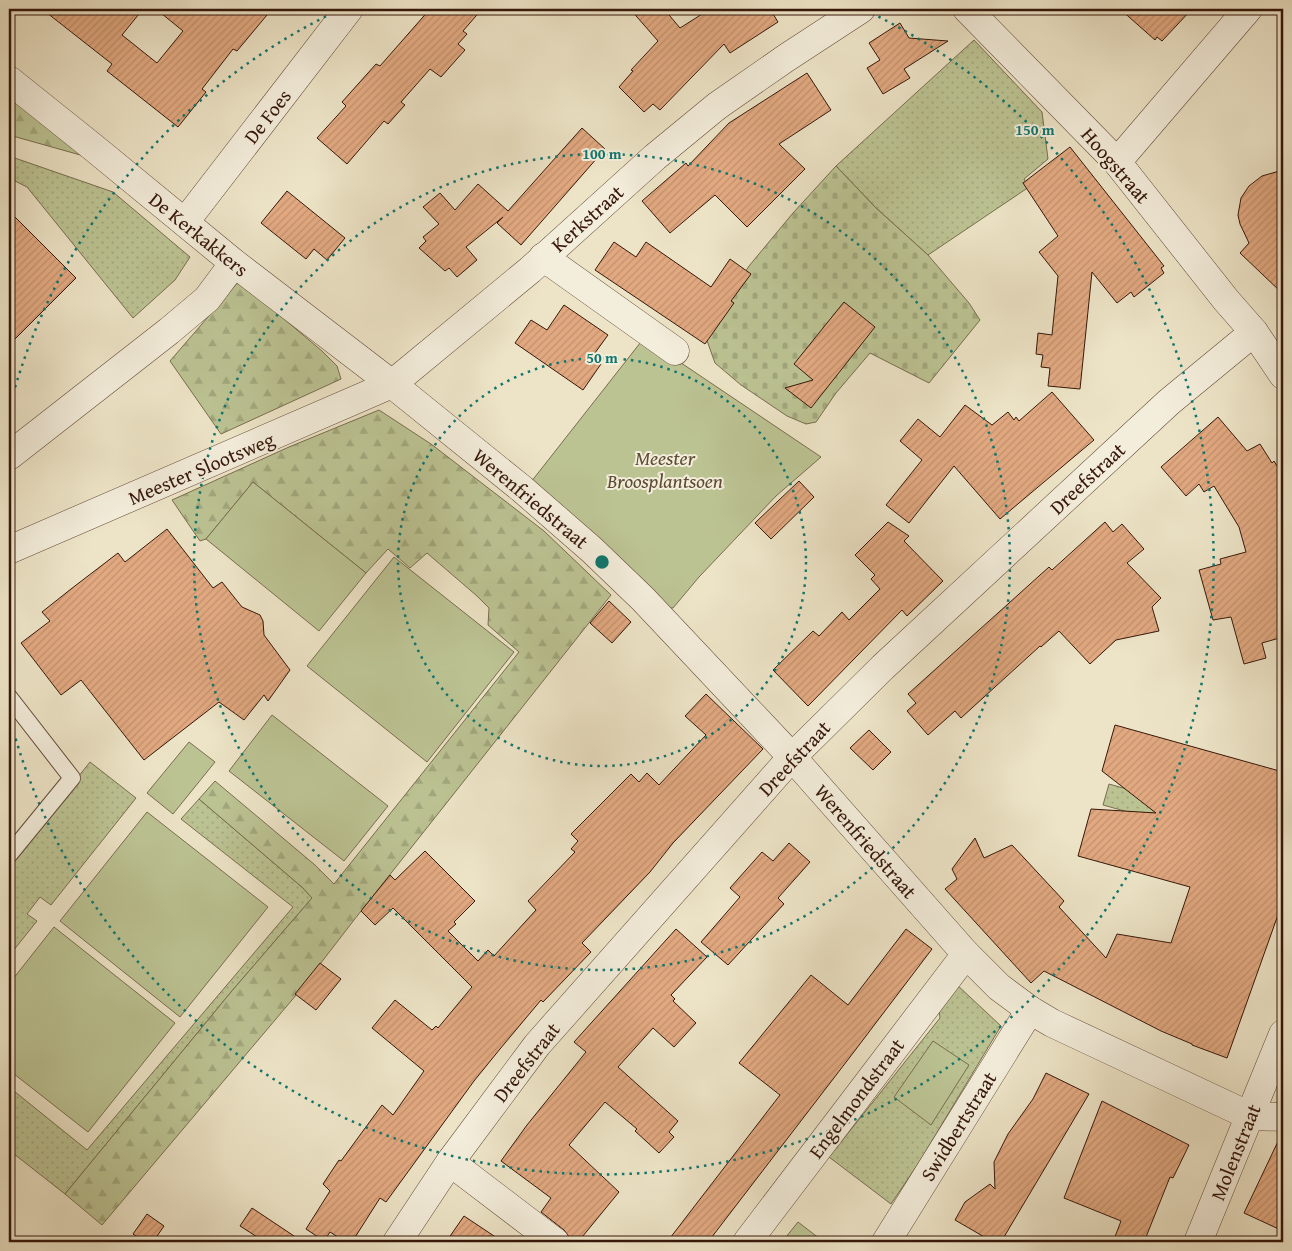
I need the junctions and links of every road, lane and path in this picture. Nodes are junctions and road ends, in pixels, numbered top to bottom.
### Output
1 (349, 9) edge
2 (861, 9) edge
3 (967, 9) edge
4 (1248, 9) edge
5 (9, 80) edge
6 (1117, 162) junction
7 (185, 222) junction
8 (543, 258) junction
9 (234, 263) junction
10 (1254, 332) junction
11 (675, 351) dead end
12 (1283, 375) edge
13 (392, 384) junction
14 (9, 456) edge
15 (9, 550) edge
16 (9, 697) edge
17 (792, 757) junction
18 (9, 855) edge
19 (966, 954) junction
20 (1030, 1010) junction
21 (1283, 1034) edge
22 (1250, 1116) junction
23 (1283, 1117) edge
24 (450, 1162) junction
25 (397, 1242) edge
26 (555, 1242) edge
27 (746, 1242) edge
28 (886, 1242) edge
29 (1198, 1242) edge

1 - 7 street, De Foes
2 - 8 street, Kerkstraat
3 - 6 street, Hoogstraat
4 - 6 street
5 - 7 street, De Kerkakkers
6 - 10 street, Hoogstraat
7 - 9 street, De Kerkakkers
8 - 11 street
8 - 13 street, Kerkstraat
9 - 13 street, De Kerkakkers
9 - 14 street
10 - 12 street, Hoogstraat
10 - 17 street, Dreefstraat
13 - 15 street, Meester Slootsweg
13 - 17 street, Werenfriedstraat
16 - 18 lane
17 - 19 street, Werenfriedstraat
17 - 24 street, Dreefstraat
19 - 20 street, Werenfriedstraat
19 - 27 street, Engelmondstraat
20 - 22 street, Werenfriedstraat
20 - 28 street, Swidbertstraat
21 - 22 street, Molenstraat
22 - 23 street
22 - 29 street, Molenstraat
24 - 25 street, Dreefstraat
24 - 26 street

